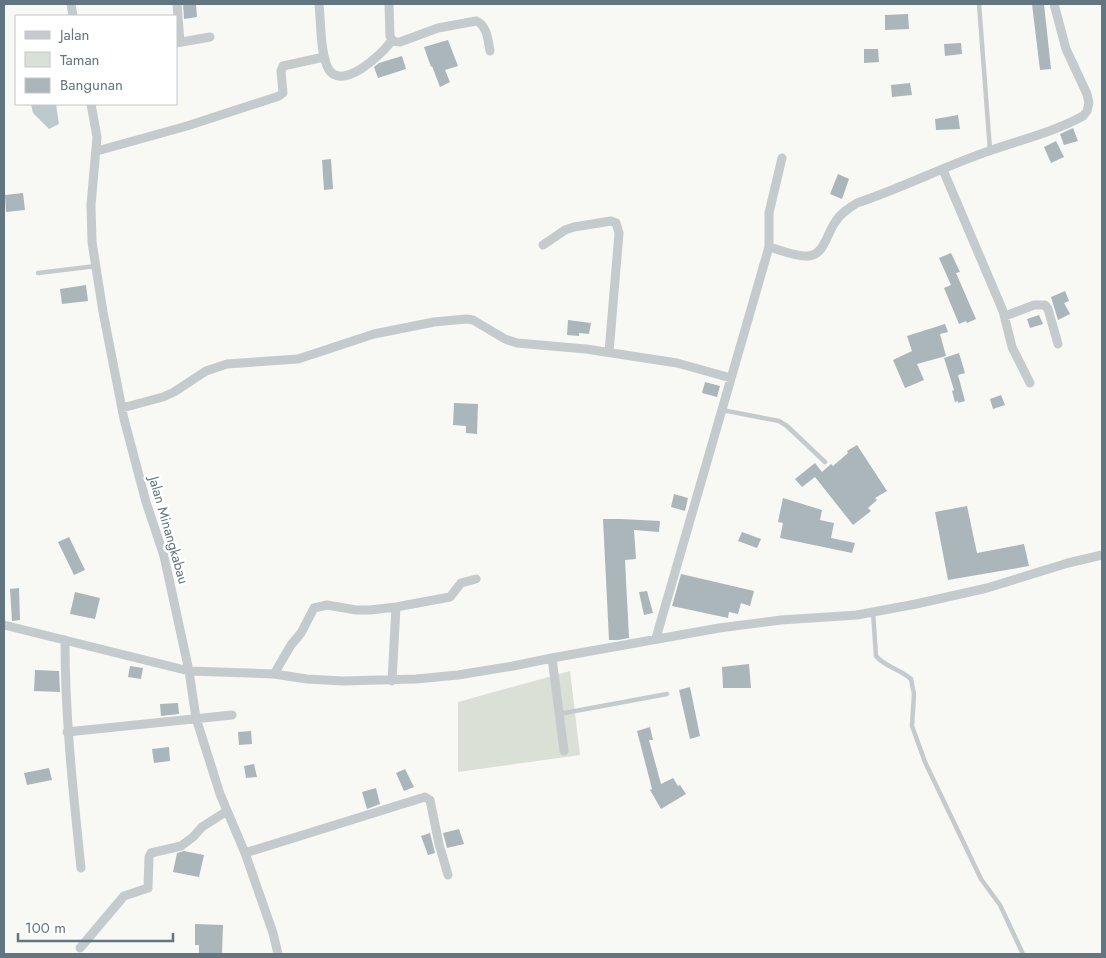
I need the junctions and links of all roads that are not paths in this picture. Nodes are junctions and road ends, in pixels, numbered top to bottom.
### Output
1 (319, 4) edge
2 (390, 4) edge
3 (979, 4) edge
4 (1054, 4) edge
5 (210, 37) dead end
6 (392, 40) junction
7 (178, 42) edge
8 (490, 51) dead end
9 (324, 57) junction
10 (90, 105) edge
11 (990, 150) junction
12 (97, 151) junction
13 (782, 158) dead end
14 (943, 170) junction
15 (543, 245) dead end
16 (769, 247) junction
17 (96, 266) junction
18 (38, 273) dead end
19 (1005, 316) junction
20 (1058, 344) dead end
21 (609, 352) junction
22 (731, 378) junction
23 (1030, 383) dead end
24 (122, 408) junction
25 (722, 410) junction
26 (825, 462) dead end
27 (1102, 555) edge
28 (476, 579) dead end
29 (396, 607) junction
30 (873, 612) junction
31 (4, 625) edge
32 (656, 638) junction
33 (65, 640) junction
34 (552, 658) junction
35 (189, 671) junction
36 (274, 674) junction
37 (392, 681) junction
38 (667, 694) dead end
39 (232, 714) dead end
40 (559, 714) junction
41 (196, 718) junction
42 (67, 732) junction
43 (564, 751) dead end
44 (227, 811) junction
45 (245, 853) junction
46 (80, 868) dead end
47 (448, 876) dead end
48 (80, 948) dead end
49 (278, 954) edge
50 (1023, 954) edge

1 - 9 street
2 - 6 street
3 - 11 lane
4 - 11 street
5 - 7 street
6 - 8 street
6 - 9 street
9 - 12 street
10 - 12 street, Jalan Minangkabau
11 - 14 street
12 - 17 street, Jalan Minangkabau
13 - 16 street
14 - 16 street
14 - 19 street
15 - 21 street
16 - 22 street
17 - 18 lane
17 - 24 street, Jalan Minangkabau
19 - 20 street
19 - 23 street
21 - 22 street
21 - 24 street
22 - 25 street
24 - 35 street, Jalan Minangkabau
25 - 26 lane
25 - 32 street
27 - 30 street
28 - 29 street
29 - 36 street
29 - 37 street
30 - 32 street
30 - 50 lane
31 - 33 street
32 - 34 street
33 - 35 street
33 - 42 street
34 - 37 street
34 - 40 street
35 - 36 street
35 - 41 street, Jalan Minangkabau
36 - 37 street
38 - 40 lane
39 - 41 street
40 - 43 street
41 - 42 street
41 - 44 street, Jalan Minangkabau
42 - 46 street
44 - 45 street, Jalan Minangkabau
44 - 48 street
45 - 47 street
45 - 49 street, Jalan Minangkabau

